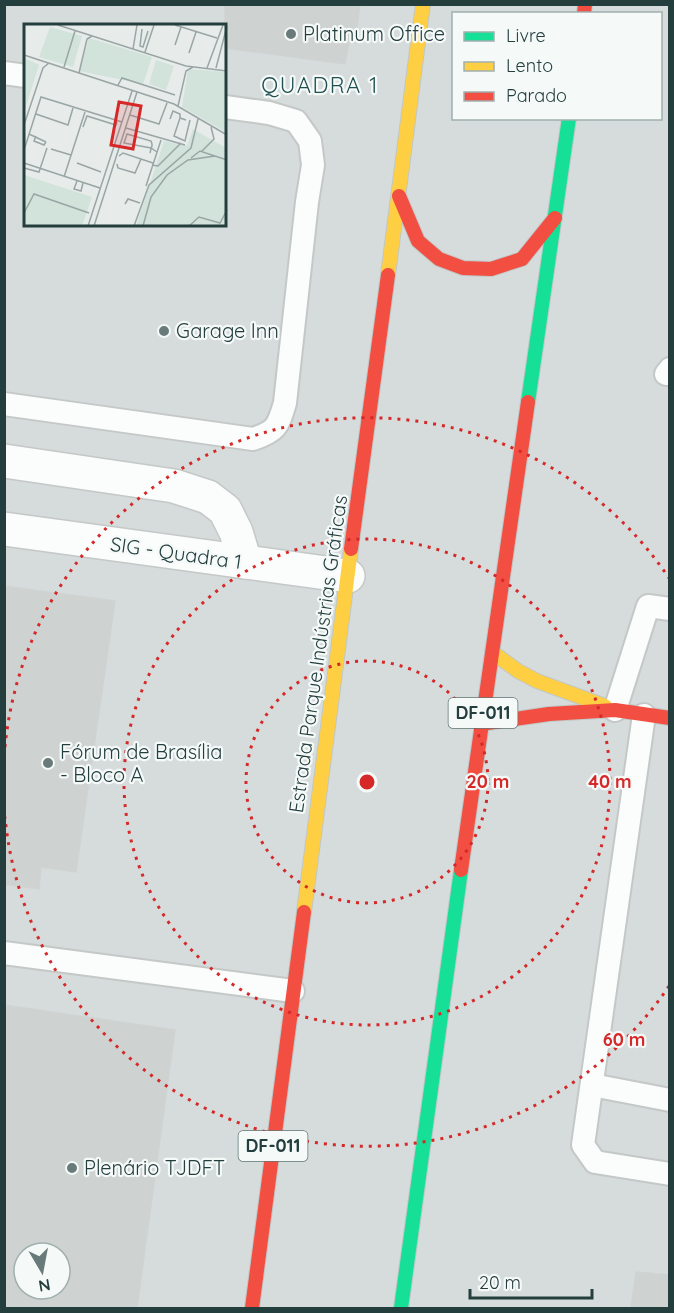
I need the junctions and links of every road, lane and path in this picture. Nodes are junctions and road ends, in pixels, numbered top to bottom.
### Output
1 (423, 4) edge
2 (4, 73) edge
3 (24, 76) edge
4 (226, 106) edge
5 (569, 120) edge
6 (398, 194) junction
7 (555, 218) junction
8 (4, 404) edge
9 (4, 461) edge
10 (4, 529) edge
11 (245, 562) junction
12 (348, 576) junction
13 (669, 609) edge
14 (492, 652) junction
15 (615, 710) junction
16 (645, 715) junction
17 (669, 718) edge
18 (481, 724) junction
19 (4, 953) edge
20 (293, 991) junction
21 (592, 1084) junction
22 (669, 1100) edge
23 (669, 1174) edge
24 (252, 1308) edge
25 (401, 1308) edge

1 - 6 main road, Estrada Parque Indústrias Gráficas / DF-011
2 - 3 lane
4 - 8 lane
5 - 7 main road, DF-011
6 - 7 main road
6 - 12 main road, Estrada Parque Indústrias Gráficas / DF-011
7 - 14 main road, DF-011
9 - 11 street
10 - 11 street, SIG - Quadra 1
11 - 12 street, SIG - Quadra 1
12 - 20 main road, Estrada Parque Indústrias Gráficas / DF-011
13 - 15 lane
14 - 15 main road
14 - 18 main road, DF-011
15 - 16 main road
15 - 18 main road
16 - 17 main road
16 - 21 lane
18 - 25 main road, DF-011
19 - 20 lane
20 - 24 main road, Estrada Parque Indústrias Gráficas / DF-011
21 - 22 lane
21 - 23 lane

